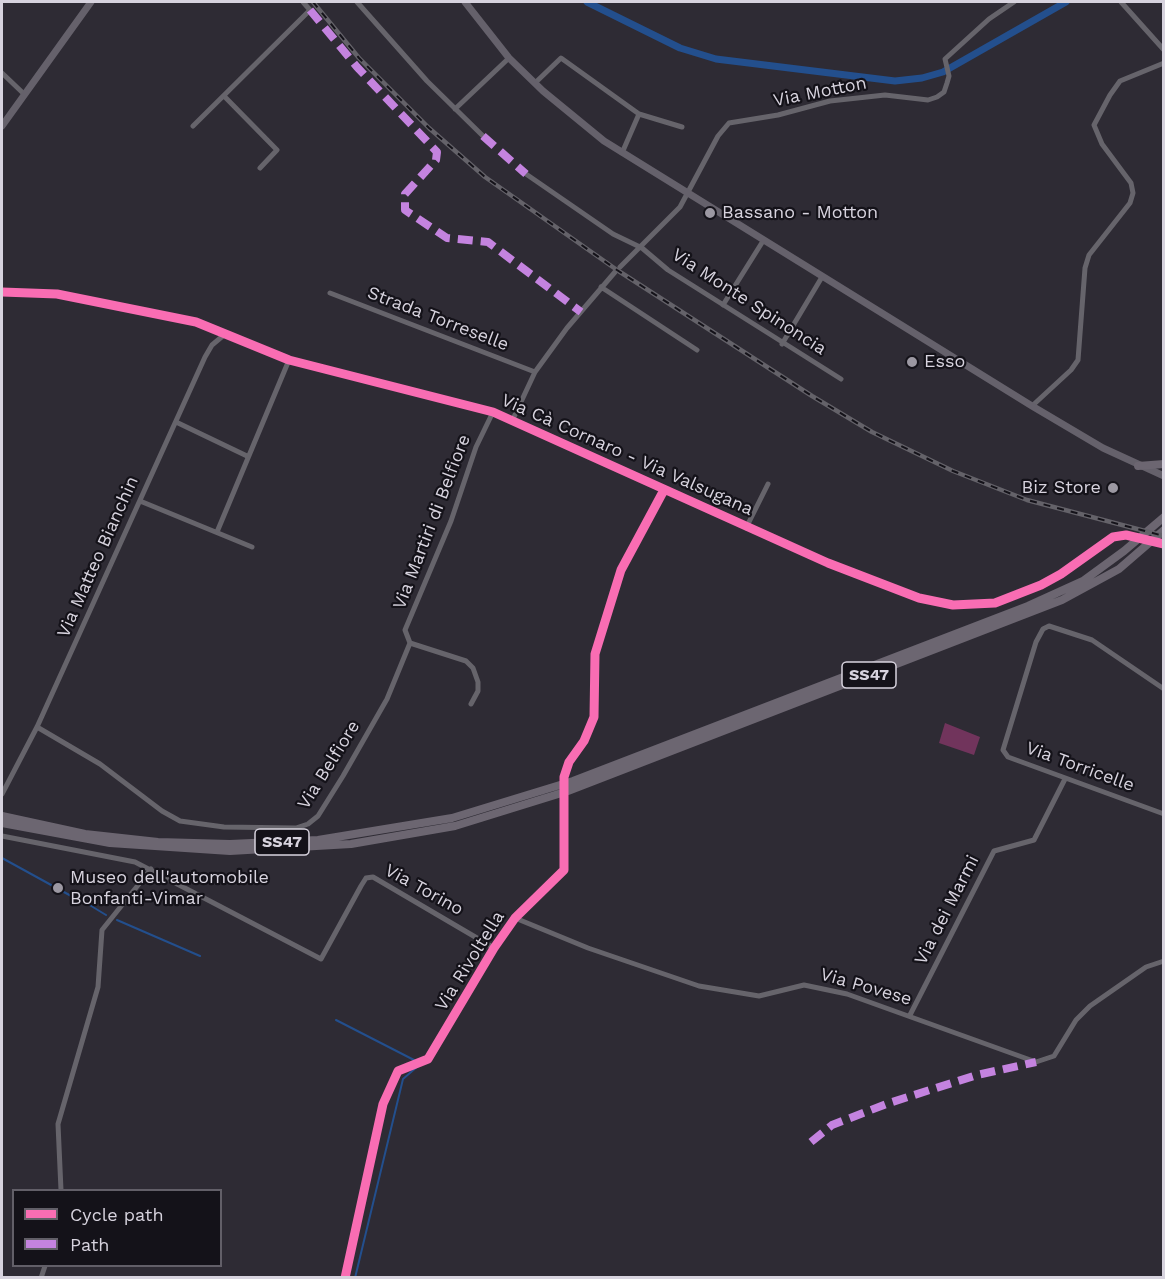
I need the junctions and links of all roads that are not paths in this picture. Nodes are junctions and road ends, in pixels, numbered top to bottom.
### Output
1 (92, 2) edge
2 (303, 2) edge
3 (357, 2) edge
4 (465, 2) edge
5 (1014, 2) edge
6 (1121, 2) edge
7 (1164, 50) edge
8 (509, 58) junction
9 (1164, 63) edge
10 (2, 73) edge
11 (534, 83) junction
12 (24, 94) junction
13 (224, 96) junction
14 (455, 109) junction
15 (639, 114) junction
16 (2, 126) edge
17 (193, 126) dead end
18 (682, 127) dead end
19 (483, 136) dead end
20 (622, 153) junction
21 (260, 168) dead end
22 (526, 174) dead end
23 (687, 194) junction
24 (763, 241) junction
25 (642, 248) junction
26 (620, 267) dead end
27 (615, 272) dead end
28 (822, 278) junction
29 (601, 287) junction
30 (2, 292) edge
31 (330, 293) dead end
32 (723, 305) junction
33 (224, 335) junction
34 (782, 344) junction
35 (697, 350) dead end
36 (289, 360) junction
37 (535, 372) junction
38 (841, 379) dead end
39 (1032, 406) junction
40 (493, 412) junction
41 (513, 419) junction
42 (176, 422) junction
43 (248, 456) junction
44 (1164, 464) edge
45 (1138, 466) junction
46 (1164, 476) edge
47 (768, 484) dead end
48 (664, 490) junction
49 (140, 501) junction
50 (1164, 517) edge
51 (746, 528) junction
52 (1164, 531) edge
53 (217, 532) junction
54 (1164, 544) edge
55 (252, 547) dead end
56 (410, 643) junction
57 (1164, 689) edge
58 (471, 704) dead end
59 (784, 704) junction
60 (37, 727) junction
61 (1065, 779) junction
62 (558, 790) junction
63 (2, 794) edge
64 (1164, 814) edge
65 (2, 816) edge
66 (2, 823) edge
67 (2, 836) edge
68 (151, 869) junction
69 (515, 918) junction
70 (494, 948) junction
71 (1164, 961) edge
72 (910, 1015) junction
73 (61, 1189) edge
74 (345, 1278) edge

1 - 12 main road
2 - 13 street
3 - 14 street
4 - 8 main road
5 - 23 street, Via Motton
6 - 7 street
8 - 11 main road
8 - 14 street
9 - 39 street
10 - 12 street
11 - 15 street
11 - 20 main road
12 - 16 main road
13 - 17 street
13 - 21 street
14 - 19 street
15 - 18 street
15 - 20 street
20 - 23 main road
22 - 25 street, Via Monte Spinoncia
23 - 24 main road
23 - 25 street
24 - 28 main road
24 - 32 street
25 - 26 street
25 - 32 street, Via Monte Spinoncia
27 - 29 street
28 - 34 street
28 - 39 main road
29 - 35 street
29 - 37 street
30 - 33 street, Via Cà Cornaro - Via Valsugana
31 - 37 street, Strada Torreselle
32 - 34 street, Via Monte Spinoncia
33 - 36 street, Via Cà Cornaro - Via Valsugana
33 - 42 street, Via Matteo Bianchin
34 - 38 street, Via Monte Spinoncia
36 - 40 street, Via Cà Cornaro - Via Valsugana
36 - 43 street
37 - 41 street
39 - 45 main road
40 - 41 street, Via Cà Cornaro - Via Valsugana
40 - 56 street, Via Martiri di Belfiore
41 - 48 street, Via Cà Cornaro - Via Valsugana
42 - 43 street
42 - 49 street, Via Matteo Bianchin
43 - 53 street
44 - 45 highway
45 - 46 main road
47 - 51 street
48 - 51 street, Via Cà Cornaro - Via Valsugana
48 - 69 street, Via Rivoltella
49 - 53 street
49 - 60 street, Via Matteo Bianchin
50 - 59 highway, SS47
51 - 54 street, Via Cà Cornaro - Via Valsugana
52 - 59 highway, SS47
53 - 55 street
56 - 58 street
56 - 60 street, Via Belfiore
57 - 61 street, Via Torricelle
59 - 62 highway, SS47
60 - 63 street, Via Matteo Bianchin
61 - 64 street, Via Torricelle
61 - 72 street, Via dei Marmi
62 - 65 highway, SS47
62 - 66 highway, SS47
67 - 68 street, Via Torino
68 - 70 street, Via Torino
68 - 73 street
69 - 70 street, Via Rivoltella
69 - 72 street, Via Povese
70 - 74 street, Via Rivoltella
71 - 72 street, Via Povese

